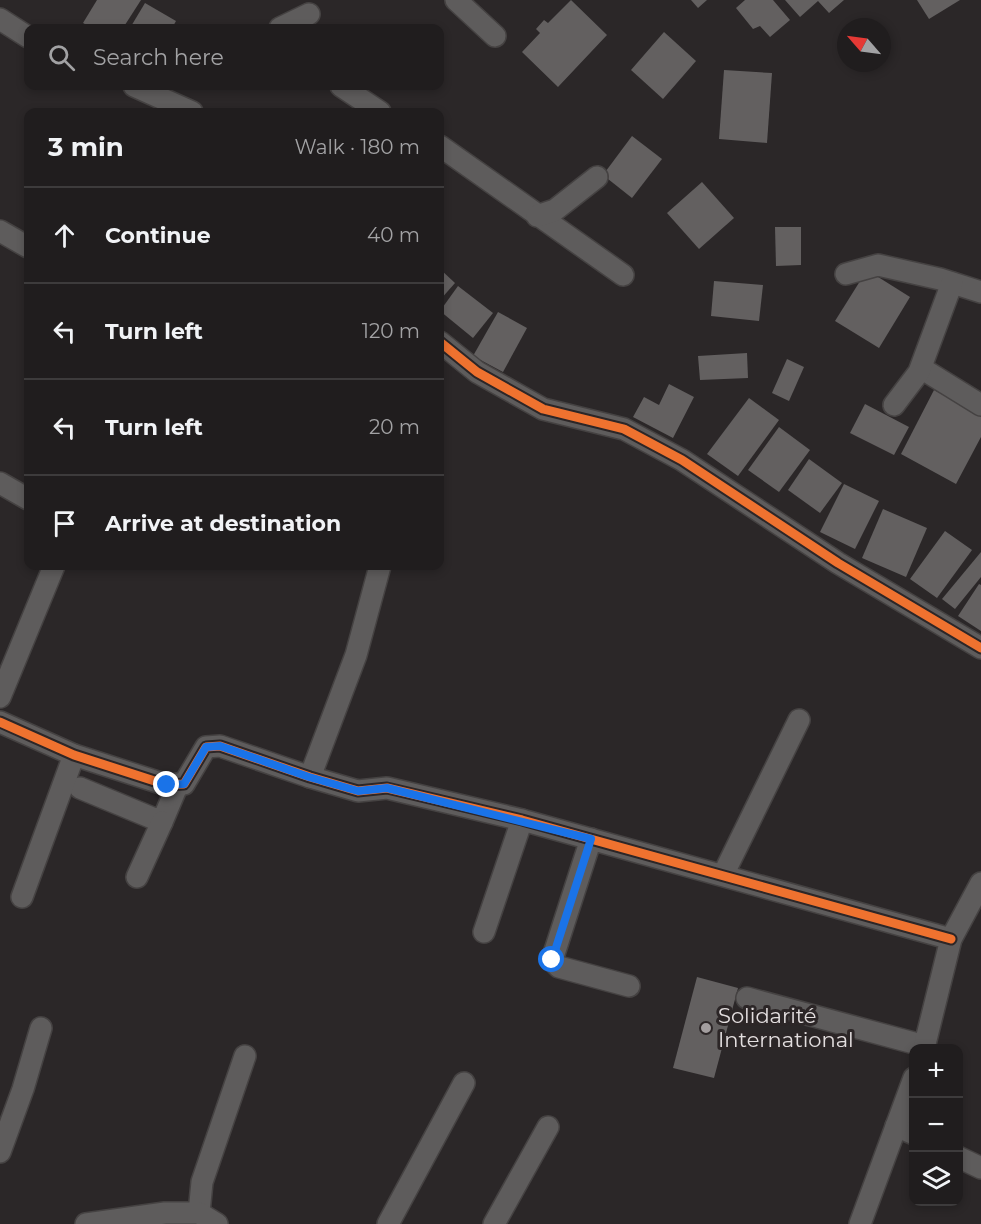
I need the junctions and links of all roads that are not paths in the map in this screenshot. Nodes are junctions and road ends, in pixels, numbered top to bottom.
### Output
1 (456, 0) edge
2 (309, 14) edge
3 (0, 19) edge
4 (288, 24) edge
5 (24, 34) edge
6 (495, 36) dead end
7 (143, 90) edge
8 (347, 90) edge
9 (183, 108) edge
10 (374, 108) edge
11 (444, 149) edge
12 (597, 177) dead end
13 (537, 216) junction
14 (0, 231) edge
15 (24, 245) edge
16 (846, 274) dead end
17 (623, 275) dead end
18 (952, 283) junction
19 (981, 292) edge
20 (444, 345) edge
21 (921, 368) junction
22 (894, 405) dead end
23 (981, 405) edge
24 (0, 483) edge
25 (24, 497) edge
26 (52, 570) edge
27 (379, 570) edge
28 (981, 648) edge
29 (0, 697) edge
30 (799, 720) dead end
31 (0, 722) edge
32 (74, 755) junction
33 (309, 777) junction
34 (178, 784) junction
35 (80, 788) dead end
36 (522, 820) junction
37 (162, 822) junction
38 (591, 839) junction
39 (723, 875) junction
40 (137, 878) dead end
41 (981, 883) edge
42 (22, 897) dead end
43 (484, 932) dead end
44 (951, 939) junction
45 (629, 986) dead end
46 (747, 998) dead end
47 (42, 1028) dead end
48 (914, 1044) edge
49 (926, 1044) edge
50 (245, 1056) dead end
51 (465, 1083) dead end
52 (911, 1098) edge
53 (548, 1127) dead end
54 (905, 1130) edge
55 (0, 1152) edge
56 (963, 1159) edge
57 (981, 1168) edge
58 (208, 1219) edge
59 (90, 1223) edge
60 (388, 1224) edge
61 (494, 1224) edge
62 (860, 1224) edge

1 - 6 street
2 - 4 street
3 - 5 street
7 - 9 street
8 - 10 street
11 - 13 street
12 - 13 street
13 - 17 street
14 - 15 street
16 - 18 street
18 - 19 street
18 - 21 street
20 - 28 street
21 - 22 street
21 - 23 street
24 - 25 street
26 - 29 street
27 - 33 street
30 - 39 street
31 - 32 street
32 - 34 street
32 - 42 street
33 - 34 street
33 - 36 street
34 - 37 street
35 - 37 street
36 - 38 street
36 - 43 street
37 - 40 street
38 - 39 street
38 - 45 street
39 - 44 street
41 - 44 street
44 - 49 street
46 - 48 street
47 - 55 street
50 - 58 street
51 - 60 street
52 - 54 street
53 - 61 street
54 - 62 street
56 - 57 street
58 - 59 street

